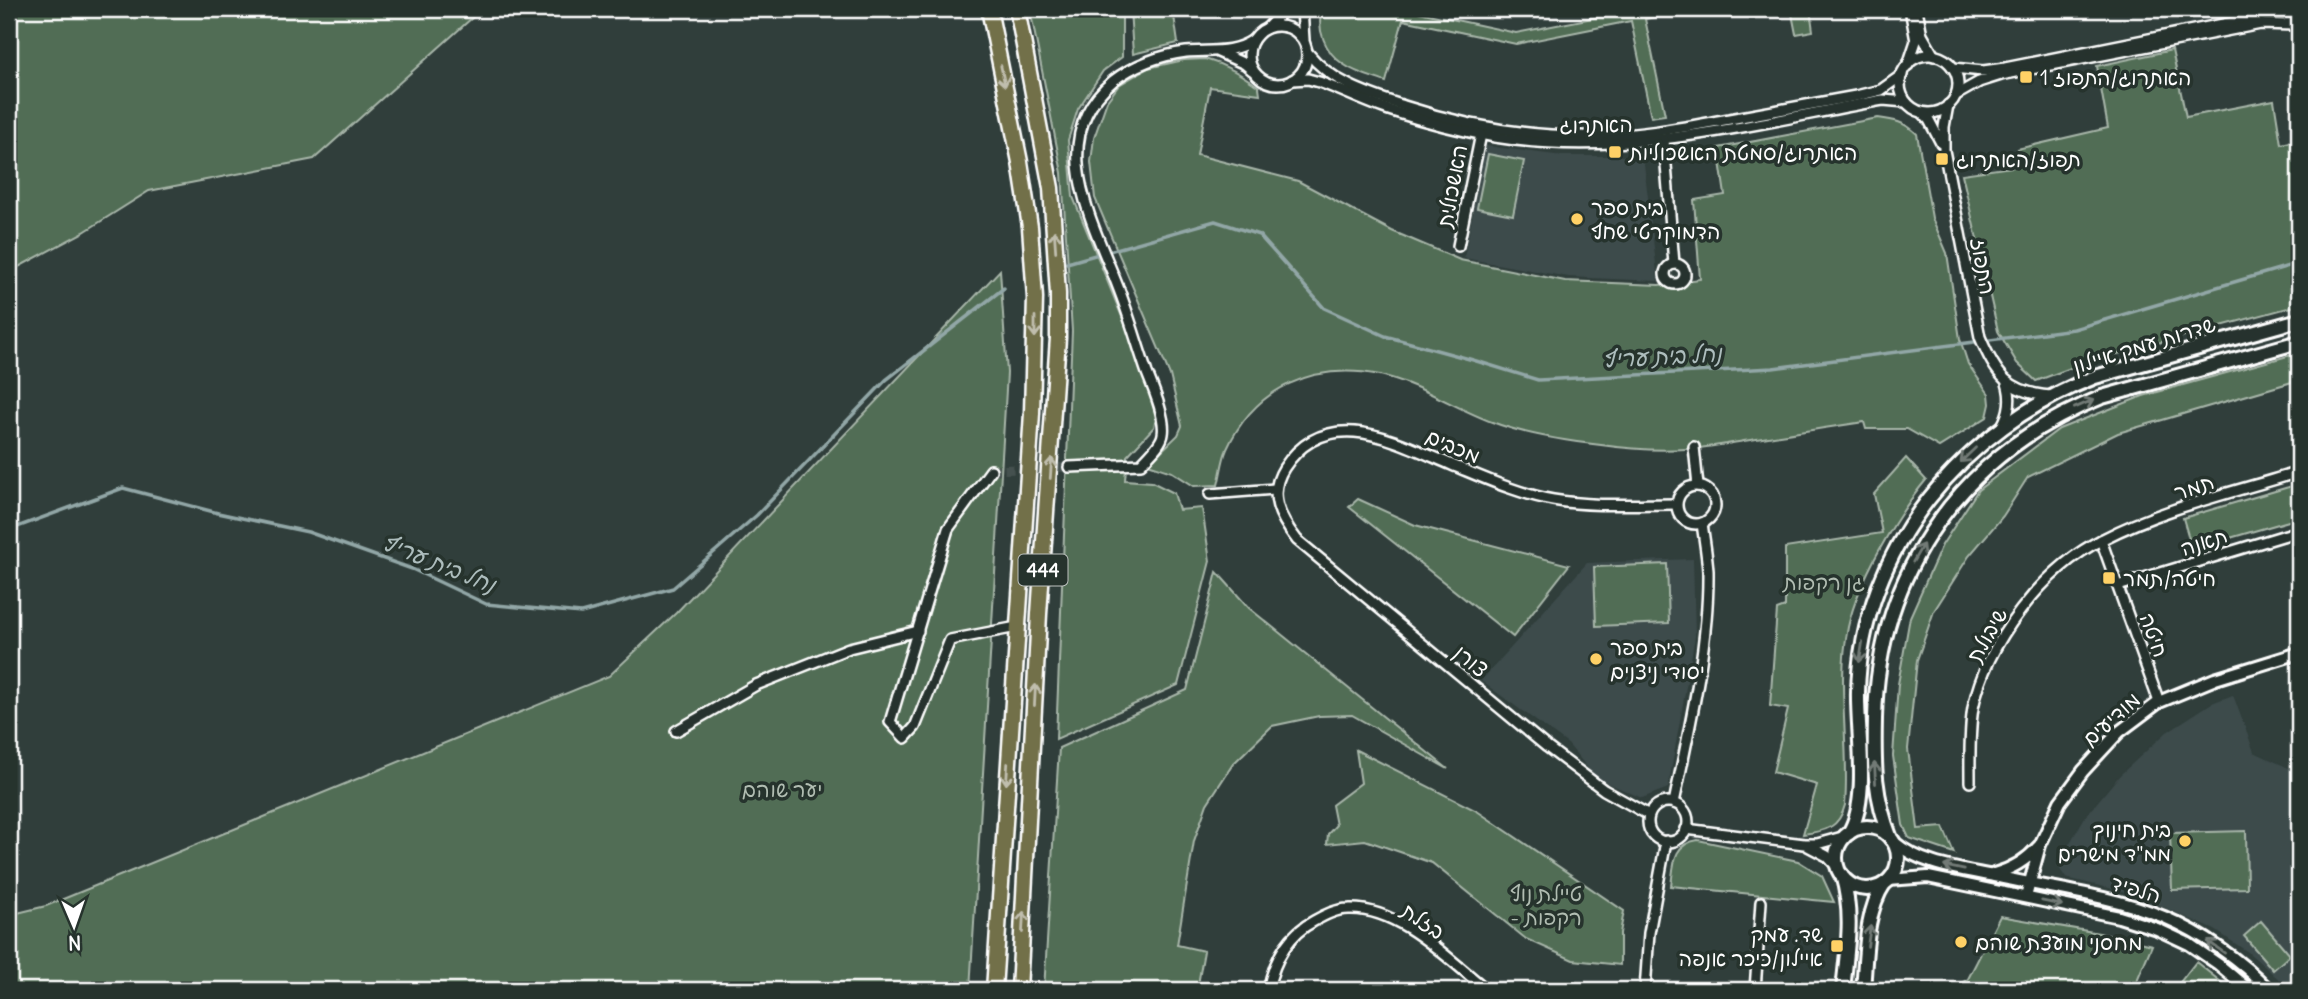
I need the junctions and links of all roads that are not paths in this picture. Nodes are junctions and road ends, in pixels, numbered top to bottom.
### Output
1 (989, 9) edge
2 (1017, 9) edge
3 (1285, 9) edge
4 (1302, 9) edge
5 (1910, 9) edge
6 (1917, 9) edge
7 (2277, 9) edge
8 (2285, 9) edge
9 (2296, 27) edge
10 (1266, 29) junction
11 (1253, 40) junction
12 (1304, 41) junction
13 (1216, 52) junction
14 (1308, 52) junction
15 (1934, 56) junction
16 (1908, 65) junction
17 (1953, 68) junction
18 (1255, 72) junction
19 (1902, 75) junction
20 (1292, 80) junction
21 (1956, 95) junction
22 (1906, 102) junction
23 (1948, 105) junction
24 (1922, 112) junction
25 (1480, 134) junction
26 (1664, 140) junction
27 (1944, 150) junction
28 (1458, 246) dead end
29 (1674, 264) dead end
30 (2299, 320) edge
31 (2299, 342) edge
32 (2004, 379) junction
33 (2051, 396) junction
34 (2002, 426) junction
35 (1694, 447) dead end
36 (1069, 467) tunnel mouth
37 (992, 470) dead end
38 (2299, 472) edge
39 (1698, 486) junction
40 (1275, 489) junction
41 (1210, 494) dead end
42 (1676, 504) junction
43 (1702, 523) junction
44 (2299, 531) edge
45 (2101, 540) junction
46 (2118, 586) junction
47 (1017, 627) junction
48 (918, 631) junction
49 (2299, 653) edge
50 (2159, 702) junction
51 (676, 730) dead end
52 (1970, 782) dead end
53 (1674, 803) junction
54 (1649, 815) junction
55 (1686, 829) junction
56 (1847, 835) junction
57 (1893, 840) junction
58 (1666, 841) junction
59 (1804, 845) junction
60 (2040, 845) junction
61 (1840, 872) junction
62 (1983, 874) junction
63 (1886, 882) junction
64 (2030, 884) junction
65 (2026, 897) junction
66 (1761, 902) dead end
67 (994, 990) edge
68 (1019, 990) edge
69 (1268, 990) edge
70 (1487, 990) edge
71 (1645, 990) edge
72 (1755, 990) edge
73 (1843, 990) edge
74 (1863, 990) edge
75 (2249, 990) edge
76 (2269, 990) edge

1 -> 47 main road, 444
68 -> 2 main road, 444
3 - 10 street
4 - 12 street
5 - 16 street
6 - 15 street
7 - 17 street
8 - 9 street
9 - 21 street
10 - 11 street
10 - 12 street
11 - 13 street
11 - 18 street
12 - 14 street
13 - 18 street
13 - 36 street
14 - 19 street, האתרוג
14 - 20 street
15 - 16 street
15 - 17 street
16 - 19 street
17 - 21 street
18 - 20 street
19 - 22 street
20 - 25 street, האתרוג
21 - 23 street
22 - 24 street
22 - 26 street, האתרוג
23 - 24 street
23 - 27 street, התפוז
24 - 27 street, התפוז
25 - 26 street, האתרוג
25 - 28 street, האשכולית
26 - 29 street
27 - 32 street, התפוז
30 - 33 main road, שדרות עמק איילון
57 -> 31 main road, שדרות עמק איילון
32 - 33 street
32 - 34 street, התפוז
33 - 34 main road, שדרות עמק איילון
34 -> 56 main road, שדרות עמק איילון
35 - 39 street
37 - 48 street
38 - 45 street, תמר
39 - 42 street
39 - 43 street
40 - 41 street
40 - 42 street, מכבים
40 - 54 street, צורן
42 - 43 street
43 - 53 street
44 - 46 street, תאנה
45 - 46 street, חיטה
45 - 52 street, שיבולת
46 - 50 street, חיטה
47 - 48 street
47 -> 67 main road, 444
48 - 51 street
49 - 50 street, מודיעים
50 - 60 street, מודיעים
53 - 54 street
53 - 55 street
54 - 58 street
55 - 58 street
55 - 59 street
56 - 57 main road
56 - 59 street
56 - 61 main road
62 -> 57 street, הלפיד
57 - 63 main road
58 - 71 street
59 - 61 street
60 - 62 street
60 - 64 street, מודיעים
61 - 63 main road
61 - 73 main road
62 - 64 street, הלפיד
63 - 65 street, הלפיד
74 -> 63 main road
64 - 65 street, מודיעים
76 -> 64 street, הלפיד
65 -> 75 street, הלפיד
66 - 72 street
69 - 70 street, בזלת

